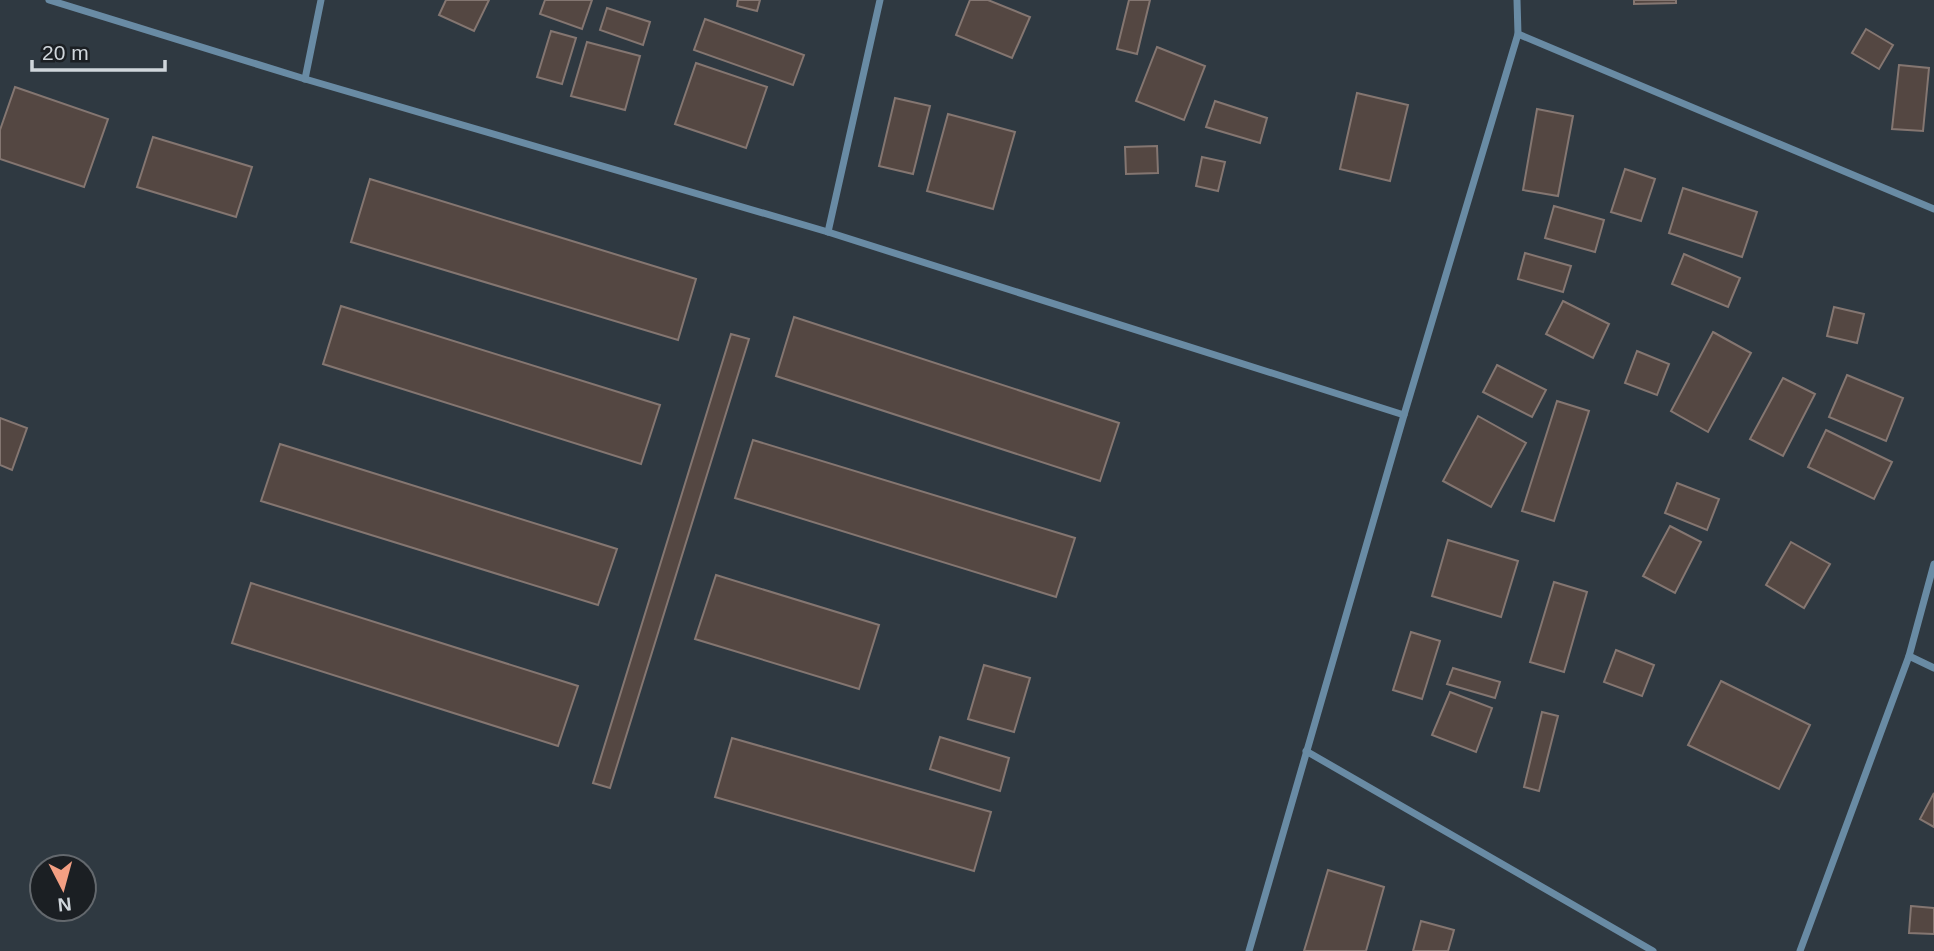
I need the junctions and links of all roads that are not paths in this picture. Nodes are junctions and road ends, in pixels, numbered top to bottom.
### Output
1 (49, 0) edge
2 (321, 0) edge
3 (880, 0) edge
4 (1517, 0) edge
5 (1518, 34) junction
6 (305, 79) junction
7 (1934, 209) edge
8 (828, 232) junction
9 (1404, 415) junction
10 (1934, 564) edge
11 (1909, 656) junction
12 (1934, 668) edge
13 (1306, 751) junction
14 (1249, 951) edge
15 (1653, 951) edge
16 (1800, 951) edge

1 - 6 street
2 - 6 street
3 - 8 street
4 - 5 street
5 - 7 street
5 - 9 street
6 - 8 street
8 - 9 street
9 - 13 street
10 - 11 street
11 - 12 street
11 - 16 street
13 - 14 street
13 - 15 street

